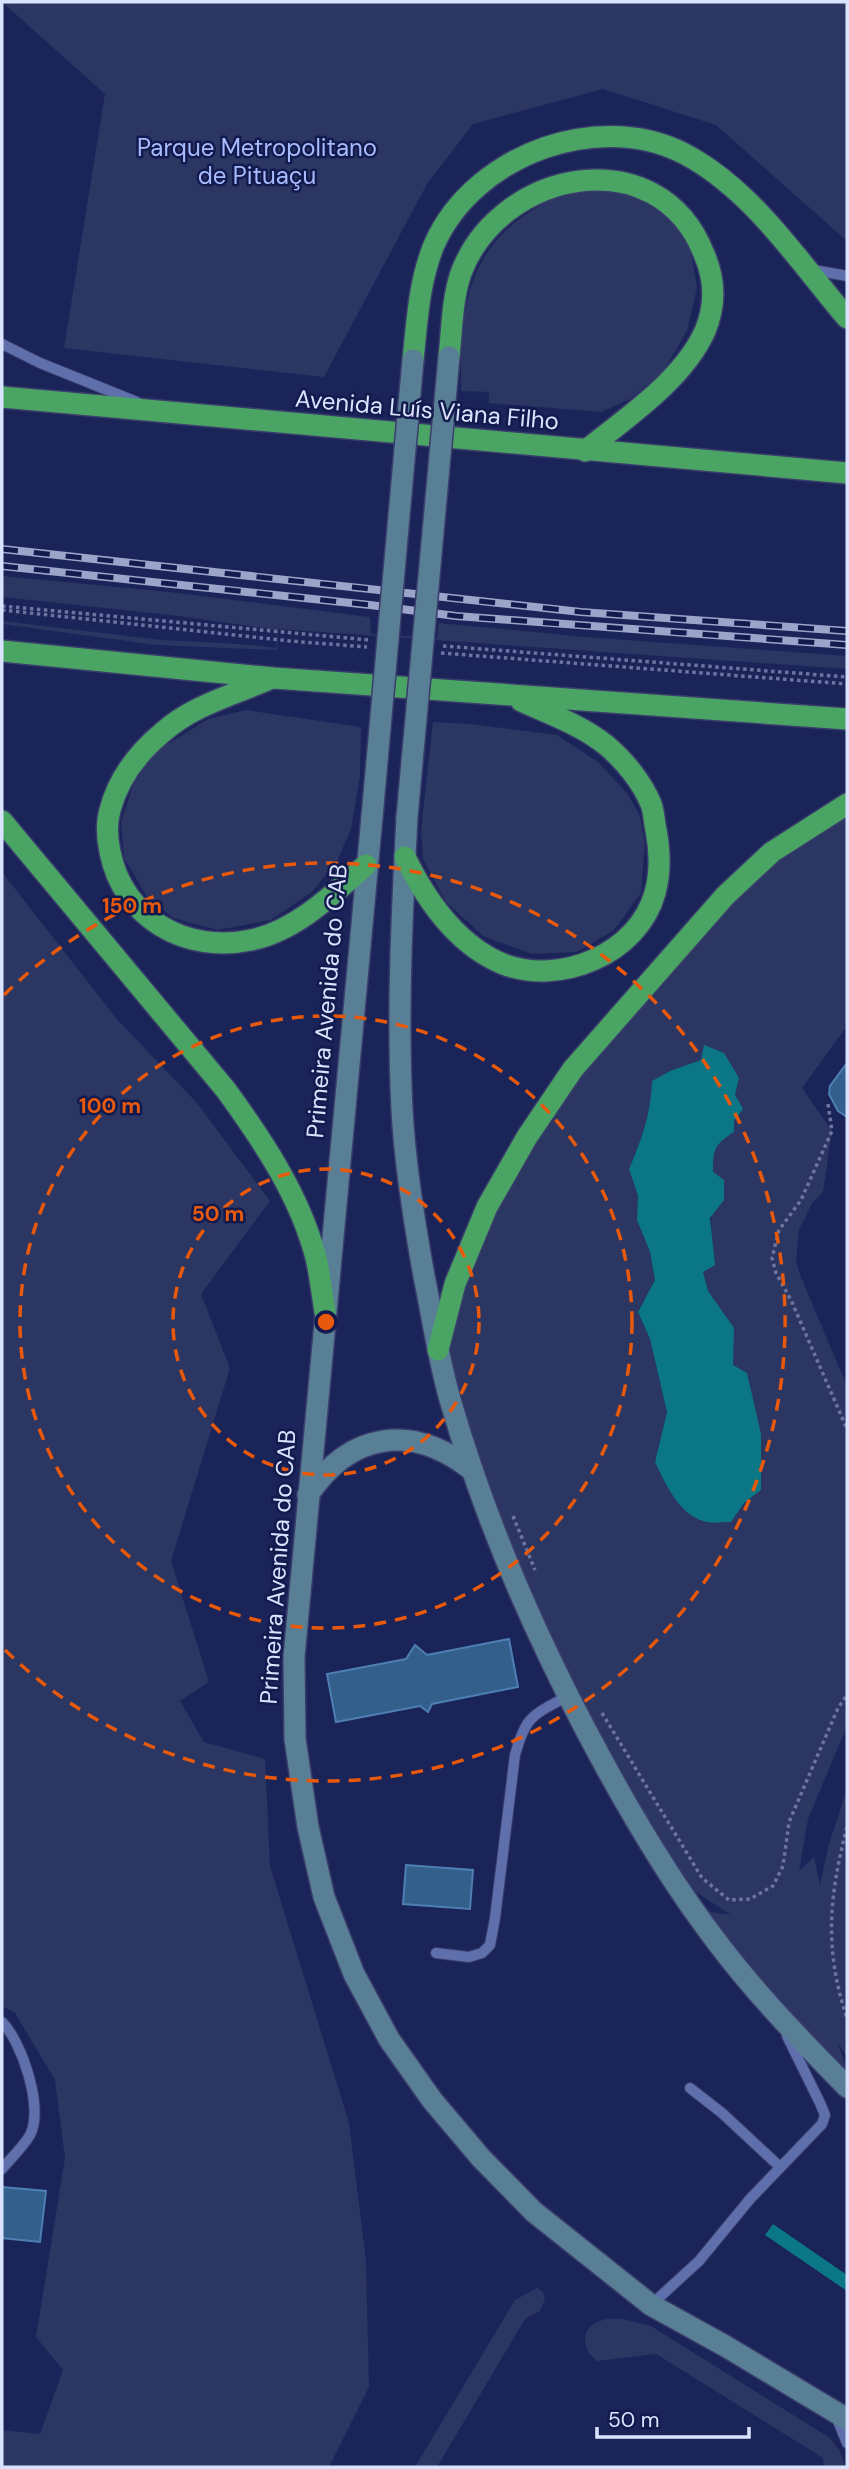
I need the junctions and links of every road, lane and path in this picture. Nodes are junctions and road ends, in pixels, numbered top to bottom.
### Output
1 (805, 267) junction
2 (847, 276) edge
3 (847, 318) edge
4 (2, 344) edge
5 (449, 358) joint
6 (413, 360) joint
7 (2, 397) edge
8 (167, 413) junction
9 (586, 451) junction
10 (847, 473) edge
11 (2, 651) edge
12 (274, 678) junction
13 (506, 695) junction
14 (847, 719) edge
15 (847, 804) edge
16 (2, 821) edge
17 (405, 857) junction
18 (366, 865) junction
19 (828, 1104) dead end
20 (325, 1312) junction
21 (438, 1350) junction
22 (847, 1429) edge
23 (473, 1471) junction
24 (307, 1495) junction
25 (512, 1514) dead end
26 (537, 1576) dead end
27 (847, 1695) edge
28 (568, 1696) junction
29 (601, 1711) dead end
30 (847, 1827) edge
31 (436, 1952) dead end
32 (777, 2016) junction
33 (847, 2018) edge
34 (2, 2022) edge
35 (847, 2087) edge
36 (690, 2088) dead end
37 (779, 2166) junction
38 (2, 2169) edge
39 (651, 2305) junction
40 (840, 2414) edge
41 (847, 2443) edge

1 - 2 lane
1 - 3 highway
1 - 6 highway
4 - 8 lane
5 - 9 highway
5 - 17 main road, bridge
6 - 18 main road, Primeira Avenida do CAB, bridge
7 - 8 highway, Avenida Luís Viana Filho
8 - 9 highway, Avenida Luís Viana Filho
9 - 10 highway, Avenida Luís Viana Filho
11 - 12 highway
12 - 13 highway
12 - 18 highway
13 - 14 highway
13 - 17 highway
15 - 21 highway
16 - 20 highway
17 - 21 main road
18 - 20 main road, Primeira Avenida do CAB
19 - 22 path
20 - 24 main road, Primeira Avenida do CAB
21 - 23 main road
23 - 24 main road
23 - 28 main road
24 - 39 main road, Primeira Avenida do CAB
25 - 26 path
27 - 29 path
28 - 31 lane
28 - 32 main road
30 - 33 path
32 - 35 main road
32 - 37 lane
34 - 38 lane
36 - 37 lane
37 - 39 lane
39 - 40 main road, Primeira Avenida do CAB
40 - 41 lane

